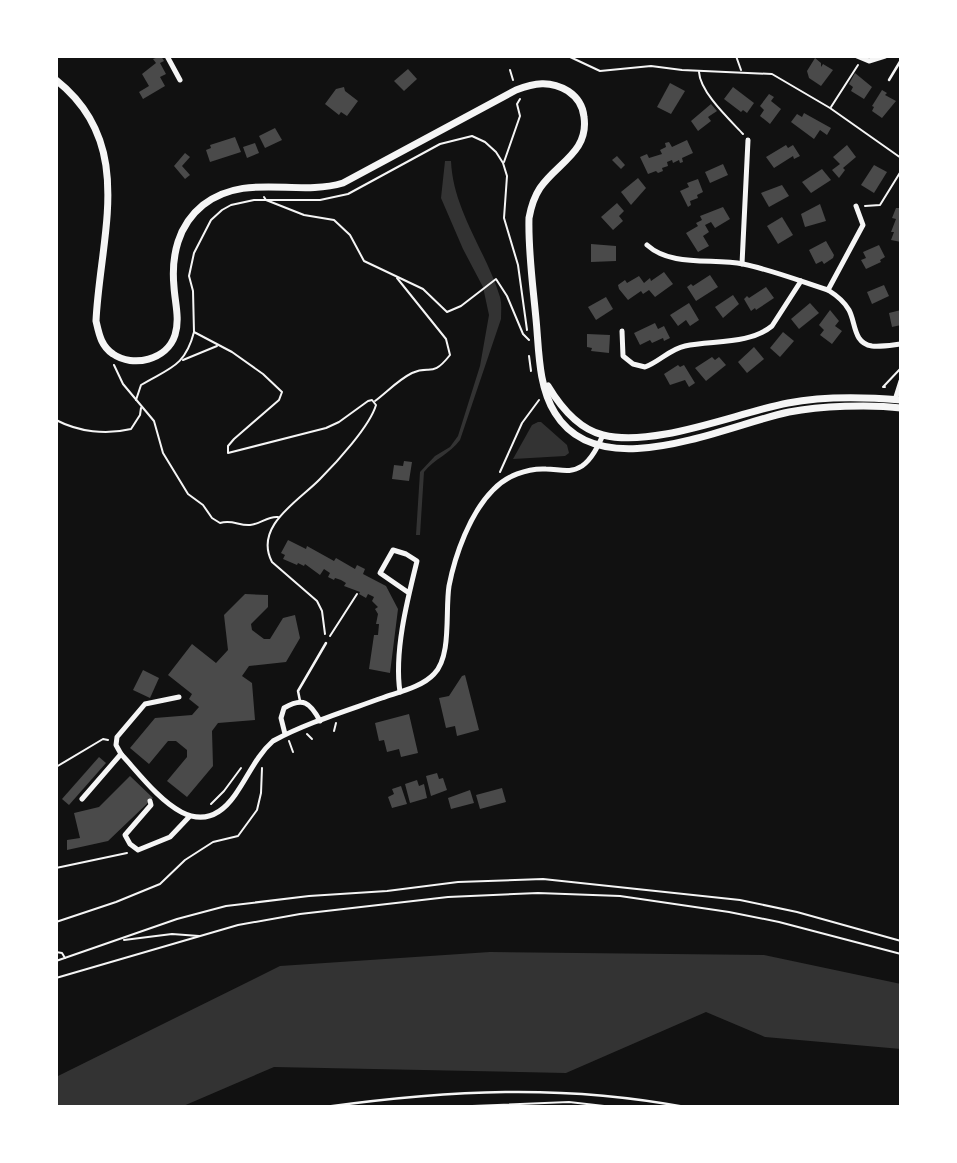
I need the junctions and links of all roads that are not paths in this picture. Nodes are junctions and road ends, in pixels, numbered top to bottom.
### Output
1 (167, 56) edge
2 (885, 56) edge
3 (859, 58) edge
4 (901, 60) edge
5 (56, 80) edge
6 (180, 80) dead end
7 (889, 80) dead end
8 (748, 140) road end
9 (856, 206) road end
10 (647, 245) dead end
11 (742, 264) junction
12 (801, 281) junction
13 (828, 290) junction
14 (622, 331) dead end
15 (901, 344) edge
16 (544, 380) junction
17 (901, 381) edge
18 (898, 404) edge
19 (603, 435) junction
20 (598, 445) junction
21 (409, 593) junction
22 (326, 643) road end
23 (400, 692) junction
24 (179, 697) dead end
25 (300, 701) junction
26 (320, 721) junction
27 (285, 734) junction
28 (121, 754) junction
29 (82, 799) dead end
30 (140, 813) dead end
31 (189, 817) junction
32 (125, 830) junction
33 (117, 833) dead end
34 (325, 1107) edge
35 (685, 1107) edge

1 - 6 street
2 - 3 street
4 - 7 lane
5 - 16 main road
8 - 11 street
9 - 13 street
10 - 11 street
11 - 12 street
12 - 13 street
12 - 14 street
13 - 15 street
16 - 19 main road
16 - 20 main road
17 - 18 street
18 - 19 main road
18 - 20 main road
19 - 20 street
20 - 23 street
21 - 21 street
21 - 23 street
22 - 25 lane
23 - 26 street
24 - 28 street
25 - 26 street
25 - 27 street
26 - 27 street
27 - 31 street
28 - 29 street
28 - 31 street
30 - 32 street
31 - 32 street
32 - 33 street
34 - 35 lane

